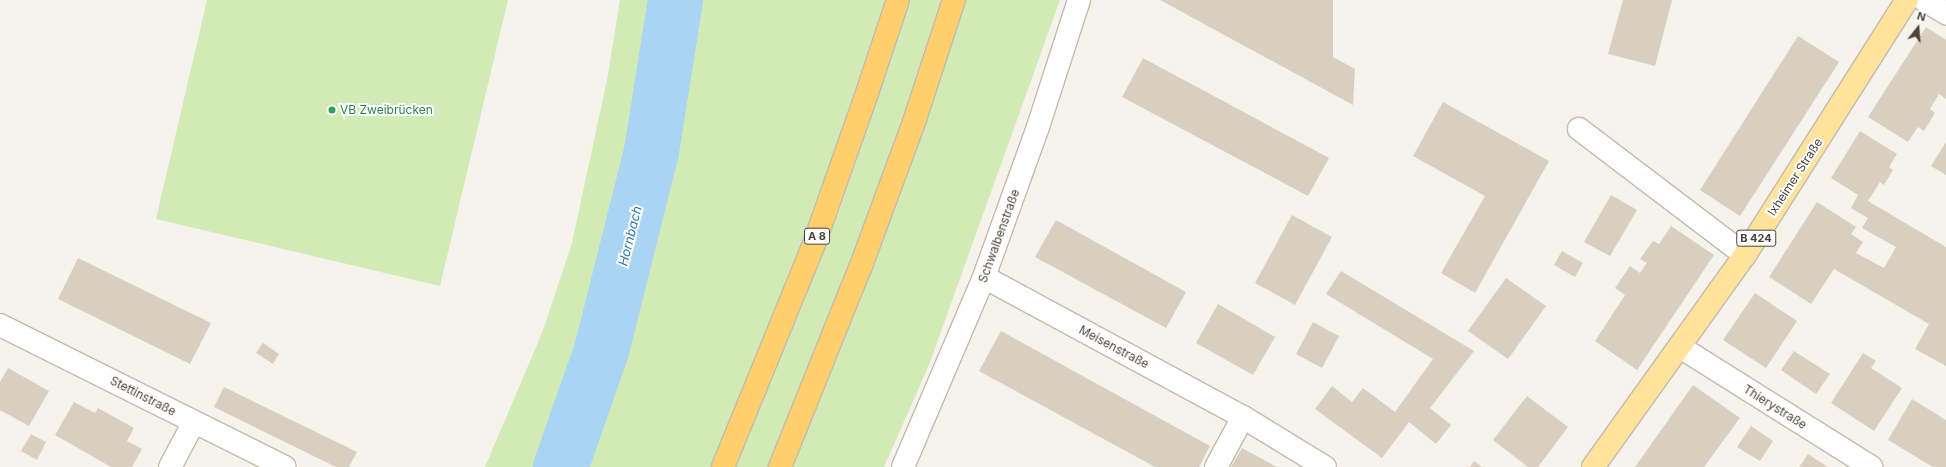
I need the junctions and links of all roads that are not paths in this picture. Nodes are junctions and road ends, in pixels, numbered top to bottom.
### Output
1 (898, 0) edge
2 (954, 0) edge
3 (1079, 0) edge
4 (1907, 0) edge
5 (1924, 0) edge
6 (1946, 13) edge
7 (1579, 129) dead end
8 (1745, 255) junction
9 (984, 277) junction
10 (0, 325) edge
11 (1680, 347) junction
12 (1243, 417) junction
13 (194, 422) junction
14 (170, 467) edge
15 (285, 467) edge
16 (723, 467) edge
17 (780, 467) edge
18 (903, 467) edge
19 (1216, 467) edge
20 (1324, 467) edge
21 (1593, 467) edge
22 (1871, 467) edge

1 - 16 highway, A 8
2 - 17 highway
3 - 9 street, Schwalbenstraße
4 - 8 main road, Ixheimer Straße / B 424
5 - 6 street
7 - 8 street
8 - 11 main road, Ixheimer Straße / B 424
9 - 12 street, Meisenstraße
9 - 18 street, Schwalbenstraße
10 - 13 street, Stettinstraße
11 - 21 main road, Ixheimer Straße / B 424
11 - 22 street, Thierystraße
12 - 19 street
12 - 20 street, Meisenstraße
13 - 14 street
13 - 15 street, Stettinstraße

